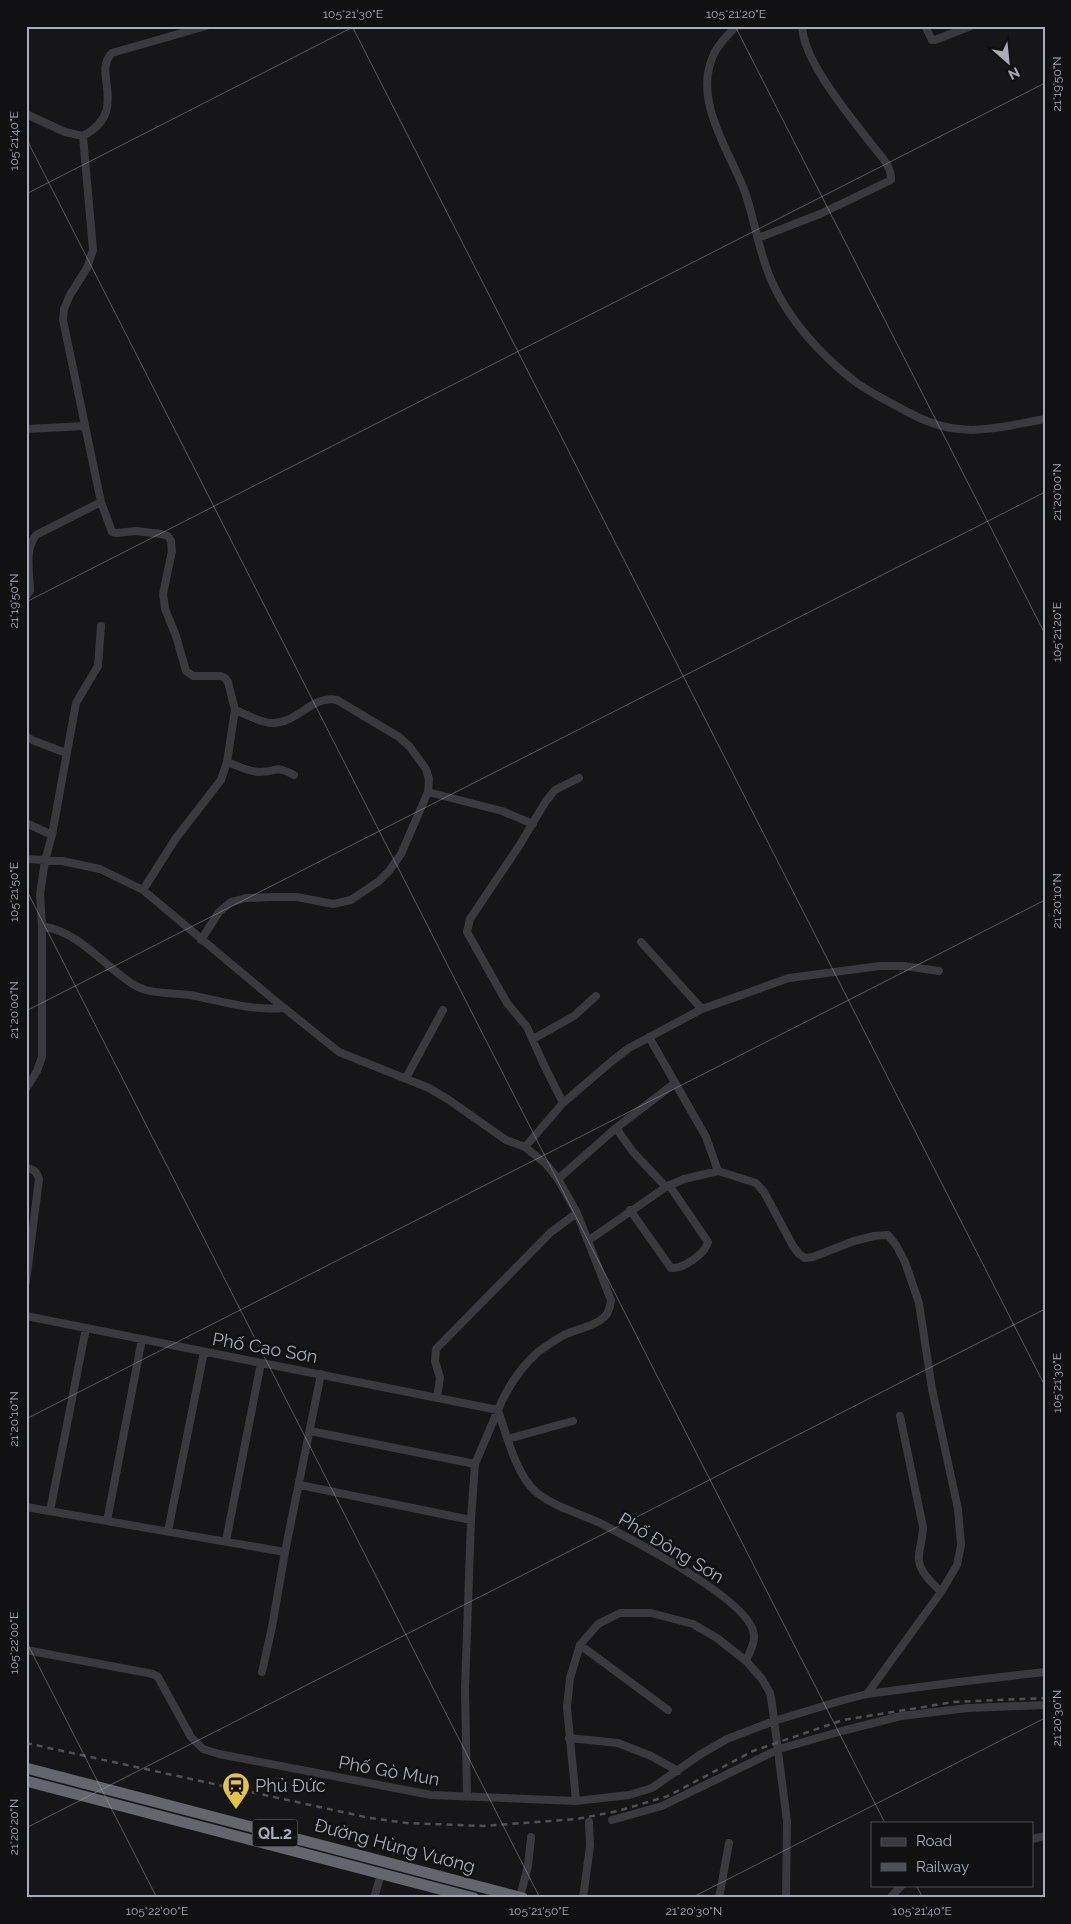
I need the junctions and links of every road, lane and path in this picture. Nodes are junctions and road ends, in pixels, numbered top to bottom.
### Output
1 (206, 26) edge
2 (736, 26) edge
3 (802, 26) edge
4 (925, 26) edge
5 (971, 26) edge
6 (26, 114) edge
7 (83, 136) junction
8 (758, 238) junction
9 (1045, 418) edge
10 (85, 426) junction
11 (26, 429) edge
12 (101, 502) junction
13 (26, 596) edge
14 (101, 626) dead end
15 (235, 710) junction
16 (26, 736) edge
17 (66, 753) junction
18 (227, 762) junction
19 (294, 775) dead end
20 (579, 778) dead end
21 (428, 792) junction
22 (26, 822) edge
23 (534, 824) junction
24 (52, 835) junction
25 (26, 859) edge
26 (45, 861) junction
27 (143, 890) junction
28 (42, 926) junction
29 (201, 940) junction
30 (641, 942) dead end
31 (939, 970) dead end
32 (596, 996) dead end
33 (284, 1008) junction
34 (702, 1009) junction
35 (443, 1010) dead end
36 (649, 1037) junction
37 (533, 1039) junction
38 (406, 1078) junction
39 (675, 1083) junction
40 (26, 1089) edge
41 (563, 1103) junction
42 (616, 1128) junction
43 (526, 1147) junction
44 (26, 1168) edge
45 (718, 1171) junction
46 (558, 1179) junction
47 (668, 1186) junction
48 (630, 1210) junction
49 (577, 1213) junction
50 (589, 1240) junction
51 (26, 1282) edge
52 (26, 1316) edge
53 (86, 1328) junction
54 (142, 1339) junction
55 (204, 1352) junction
56 (261, 1363) junction
57 (321, 1374) junction
58 (437, 1398) junction
59 (498, 1410) junction
60 (900, 1416) dead end
61 (573, 1421) dead end
62 (310, 1431) junction
63 (508, 1438) junction
64 (476, 1464) junction
65 (300, 1485) junction
66 (26, 1507) edge
67 (50, 1510) junction
68 (472, 1520) junction
69 (107, 1521) junction
70 (168, 1532) junction
71 (226, 1541) junction
72 (285, 1552) junction
73 (942, 1592) junction
74 (580, 1645) junction
75 (26, 1650) edge
76 (746, 1661) junction
77 (262, 1672) dead end
78 (1045, 1672) edge
79 (867, 1694) junction
80 (1045, 1705) edge
81 (668, 1710) dead end
82 (774, 1721) junction
83 (570, 1738) junction
84 (779, 1749) junction
85 (26, 1768) edge
86 (678, 1771) junction
87 (26, 1781) edge
88 (467, 1797) junction
89 (576, 1801) junction
90 (612, 1820) dead end
91 (589, 1822) dead end
92 (531, 1837) dead end
93 (729, 1842) dead end
94 (381, 1874) junction
95 (901, 1886) edge
96 (893, 1896) edge
97 (521, 1897) edge
98 (374, 1898) edge
99 (474, 1898) edge
100 (583, 1898) edge
101 (719, 1898) edge
102 (786, 1898) edge

1 - 7 street
2 - 8 street
3 - 8 street
4 - 5 street
6 - 7 street
7 - 10 street
8 - 9 street
10 - 11 street
10 - 12 street
12 - 13 street
12 - 15 street
14 - 17 street
15 - 18 street
15 - 21 street
16 - 17 street
17 - 24 street
18 - 19 street
18 - 27 street
20 - 23 street
21 - 23 street
21 - 29 street
22 - 24 street
23 - 37 street
24 - 26 street
25 - 26 street
26 - 27 street
26 - 28 street
27 - 29 street
28 - 33 street
28 - 40 street
29 - 33 street
30 - 34 street
31 - 34 street
32 - 37 street
33 - 38 street
34 - 36 street
35 - 38 street
36 - 39 street
36 - 41 street
37 - 41 street
38 - 43 street
39 - 42 street
39 - 45 street
41 - 43 street
42 - 46 street
42 - 47 street
43 - 46 street
44 - 51 street
45 - 47 street
45 - 73 street
46 - 49 street
47 - 48 street
47 - 48 street
48 - 50 street
49 - 50 street
49 - 58 street
50 - 59 street
52 - 53 street, Phố Cao Sơn
53 - 54 street, Phố Cao Sơn
53 - 67 street
54 - 55 street, Phố Cao Sơn
54 - 69 street
55 - 56 street, Phố Cao Sơn
55 - 70 street
56 - 57 street, Phố Cao Sơn
56 - 71 street
57 - 58 street, Phố Cao Sơn
57 - 62 street
58 - 59 street, Phố Cao Sơn
59 - 63 street, Phố Đông Sơn
59 - 64 street
60 - 73 street
61 - 63 street
62 - 64 street
62 - 65 street
63 - 76 street, Phố Đông Sơn
64 - 68 street
65 - 68 street
65 - 72 street
66 - 67 street
67 - 69 street
68 - 88 street
69 - 70 street
70 - 71 street
71 - 72 street
72 - 77 street
73 - 79 street
74 - 76 street
74 - 81 street
74 - 83 street
75 - 88 street, Phố Gò Mun
76 - 82 street
78 - 79 street, Phố Gò Mun
79 - 82 street, Phố Gò Mun
80 - 84 street
82 - 84 street
82 - 86 street, Phố Gò Mun
83 - 86 street
83 - 89 street
84 - 90 street
84 - 102 street
85 - 97 highway, Đường Hùng Vương / QL.2
86 - 89 street, Phố Gò Mun
87 - 94 highway, Đường Hùng Vương / QL.2
88 - 89 street, Phố Gò Mun
91 - 100 street
92 - 97 street
93 - 101 street
94 - 98 street
94 - 99 highway, Đường Hùng Vương / QL.2
95 - 96 street

